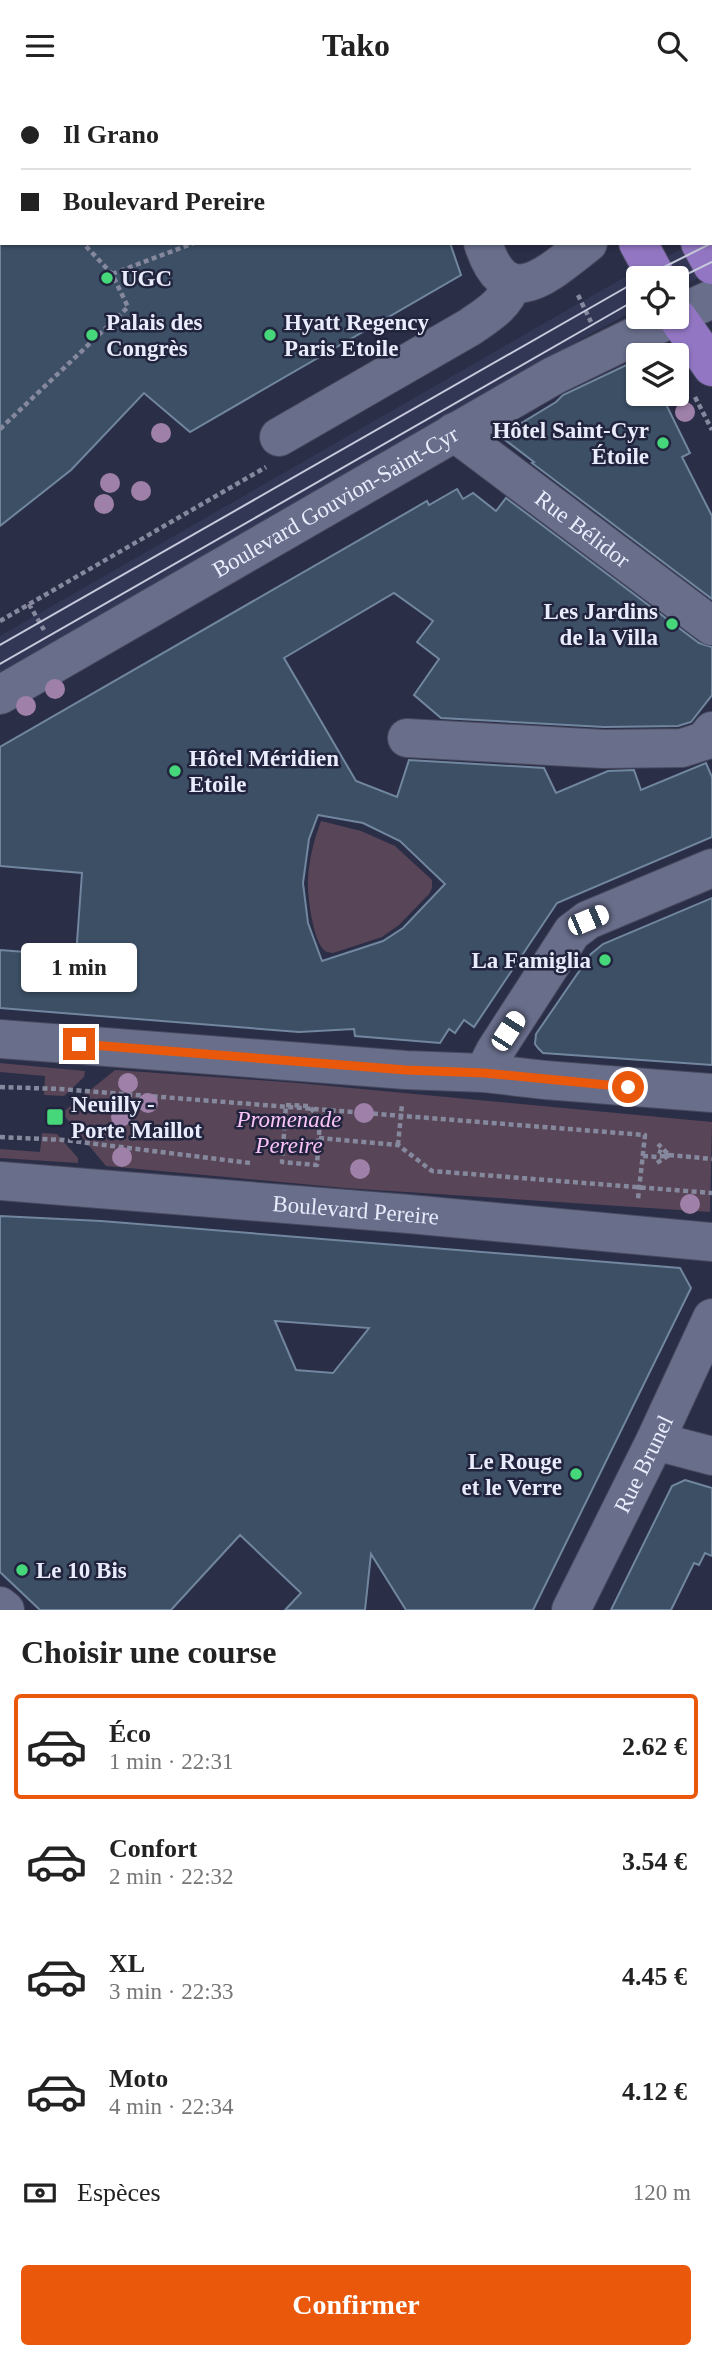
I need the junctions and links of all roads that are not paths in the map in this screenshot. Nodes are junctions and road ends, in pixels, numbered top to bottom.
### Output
1 (484, 245) edge
2 (585, 245) edge
3 (701, 245) edge
4 (712, 265) edge
5 (512, 284) junction
6 (712, 299) edge
7 (689, 310) edge
8 (650, 329) edge
9 (685, 329) edge
10 (712, 367) edge
11 (454, 432) junction
12 (279, 437) dead end
13 (712, 626) edge
14 (0, 695) edge
15 (712, 731) edge
16 (407, 738) dead end
17 (712, 868) edge
18 (0, 1039) edge
19 (484, 1073) junction
20 (712, 1093) edge
21 (0, 1181) edge
22 (712, 1242) edge
23 (712, 1318) edge
24 (655, 1441) junction
25 (712, 1456) edge
26 (0, 1605) edge
27 (5, 1610) edge
28 (571, 1610) edge

1 - 5 street
2 - 5 street
3 - 4 main road
5 - 12 street
6 - 7 street, Boulevard Gouvion-Saint-Cyr
8 - 11 street, Boulevard Gouvion-Saint-Cyr
9 - 10 main road
11 - 13 street, Rue Bélidor
11 - 14 street, Boulevard Gouvion-Saint-Cyr
15 - 16 street
17 - 19 street
18 - 19 street
19 - 20 street
21 - 22 street, Boulevard Pereire
23 - 24 street, Rue Brunel
24 - 25 street
24 - 28 street, Rue Brunel
26 - 27 street

